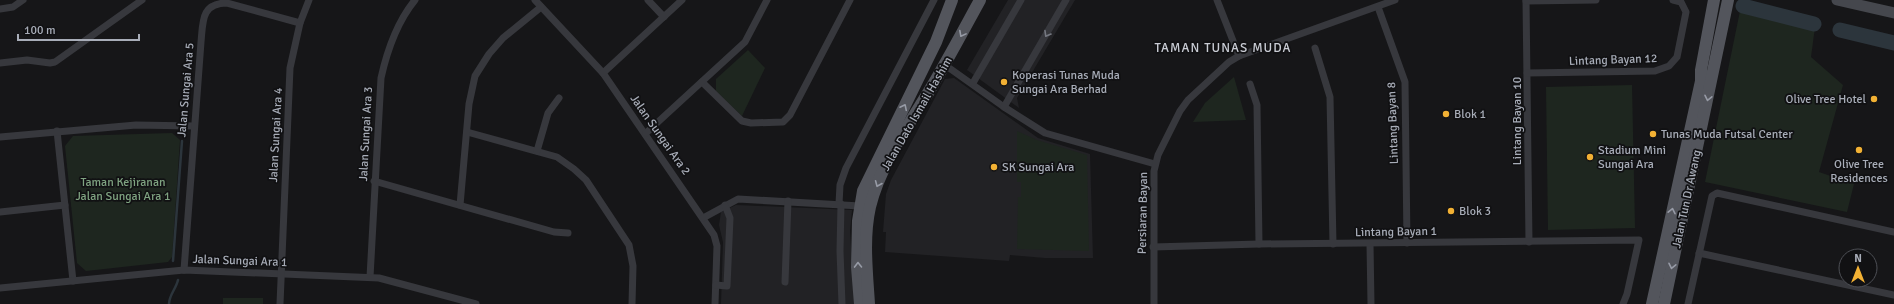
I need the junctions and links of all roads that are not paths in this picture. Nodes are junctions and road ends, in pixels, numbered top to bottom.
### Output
1 (23, 0) edge
2 (142, 0) edge
3 (309, 0) edge
4 (415, 0) edge
5 (534, 0) edge
6 (648, 0) edge
7 (682, 0) edge
8 (767, 0) edge
9 (850, 0) edge
10 (934, 0) edge
11 (952, 0) edge
12 (980, 0) edge
13 (1021, 0) edge
14 (1066, 0) edge
15 (1217, 0) edge
16 (1395, 0) edge
17 (1526, 0) edge
18 (1596, 0) edge
19 (1673, 0) edge
20 (1714, 0) edge
21 (1721, 0) edge
22 (1734, 0) edge
23 (1837, 0) edge
24 (1727, 6) edge
25 (541, 7) junction
26 (1378, 7) junction
27 (0, 9) edge
28 (1894, 13) edge
29 (664, 17) junction
30 (300, 23) junction
31 (1314, 48) dead end
32 (1239, 56) junction
33 (0, 62) edge
34 (945, 64) junction
35 (603, 73) junction
36 (1527, 73) junction
37 (1701, 81) junction
38 (702, 82) junction
39 (973, 83) junction
40 (1250, 84) dead end
41 (559, 98) dead end
42 (1004, 107) junction
43 (194, 126) junction
44 (57, 131) junction
45 (466, 132) junction
46 (646, 133) junction
47 (0, 137) edge
48 (537, 151) junction
49 (1155, 164) junction
50 (374, 181) junction
51 (788, 201) junction
52 (840, 204) junction
53 (65, 205) junction
54 (460, 205) junction
55 (725, 205) junction
56 (860, 206) junction
57 (0, 212) edge
58 (703, 218) junction
59 (1894, 232) edge
60 (568, 233) dead end
61 (1529, 242) junction
62 (1408, 243) junction
63 (1259, 244) junction
64 (1334, 244) junction
65 (1370, 244) junction
66 (1153, 247) junction
67 (1699, 253) junction
68 (184, 270) junction
69 (280, 273) junction
70 (370, 277) junction
71 (73, 281) junction
72 (785, 282) dead end
73 (716, 285) junction
74 (0, 288) edge
75 (1894, 294) edge
76 (280, 304) edge
77 (476, 304) edge
78 (632, 304) edge
79 (715, 304) edge
80 (842, 304) edge
81 (860, 304) edge
82 (869, 304) edge
83 (1154, 304) edge
84 (1371, 304) edge
85 (1623, 304) edge
86 (1652, 304) edge
87 (1664, 304) edge
88 (1688, 304) edge

1 - 27 street
2 - 33 street
3 - 30 street, Jalan Sungai Ara 4
4 - 50 street, Jalan Sungai Ara 3
5 - 25 street, Jalan Sungai Ara 2
6 - 29 street
7 - 29 street
8 - 38 street
9 - 38 street
10 - 52 street
56 -> 11 main road, Jalan Dato Ismail Hashim
12 -> 34 main road, Jalan Dato Ismail Hashim
13 - 39 street
14 -> 42 street
15 - 32 street
16 - 26 street, Persiaran Bayan
17 - 18 street
17 - 36 street, Lintang Bayan 10
19 - 36 street, Lintang Bayan 12
20 - 37 main road, Jalan Tun Dr Awang
21 - 37 main road
22 - 24 main road
23 - 28 street
24 -> 87 main road, Jalan Tun Dr Awang
25 - 35 street, Jalan Sungai Ara 2
25 - 45 street
26 - 32 street, Persiaran Bayan
26 - 62 street, Lintang Bayan 8
29 - 35 street
30 - 43 street, Jalan Sungai Ara 5
30 - 69 street, Jalan Sungai Ara 4
31 - 64 street
32 - 49 street, Persiaran Bayan
34 - 39 street
34 -> 82 main road, Jalan Dato Ismail Hashim
35 - 46 street, Jalan Sungai Ara 2
36 - 61 street, Lintang Bayan 10
86 -> 37 main road, Jalan Tun Dr Awang
38 - 46 street
39 - 42 street
40 - 63 street
41 - 48 street
42 - 49 street
43 - 44 street
43 - 68 street, Jalan Sungai Ara 5
44 - 47 street
44 - 53 street
45 - 48 street
45 - 54 street
46 - 58 street, Jalan Sungai Ara 2
48 - 78 street
49 - 66 street, Persiaran Bayan
50 - 54 street
50 - 70 street, Jalan Sungai Ara 3
51 - 52 street
51 - 55 street
51 - 72 street
52 - 56 street
52 - 80 street
53 - 57 street
53 - 71 street
54 - 60 street
55 - 58 street
55 - 73 street
81 -> 56 main road, Jalan Dato Ismail Hashim
58 - 73 street, Jalan Sungai Ara 2
59 - 67 street
61 - 62 street, Lintang Bayan 1
61 - 85 street, Lintang Bayan 1
62 - 65 street, Lintang Bayan 1
63 - 64 street, Lintang Bayan 1
63 - 66 street, Lintang Bayan 1
64 - 65 street, Lintang Bayan 1
65 - 84 street
66 - 83 street, Persiaran Bayan
67 - 75 street
67 - 88 street
68 - 69 street, Jalan Sungai Ara 1
68 - 71 street, Jalan Sungai Ara 1
69 - 70 street, Jalan Sungai Ara 1
69 - 76 street, Jalan Sungai Ara 4
70 - 77 street, Jalan Sungai Ara 1
71 - 74 street, Jalan Sungai Ara 1
73 - 79 street, Jalan Sungai Ara 2

